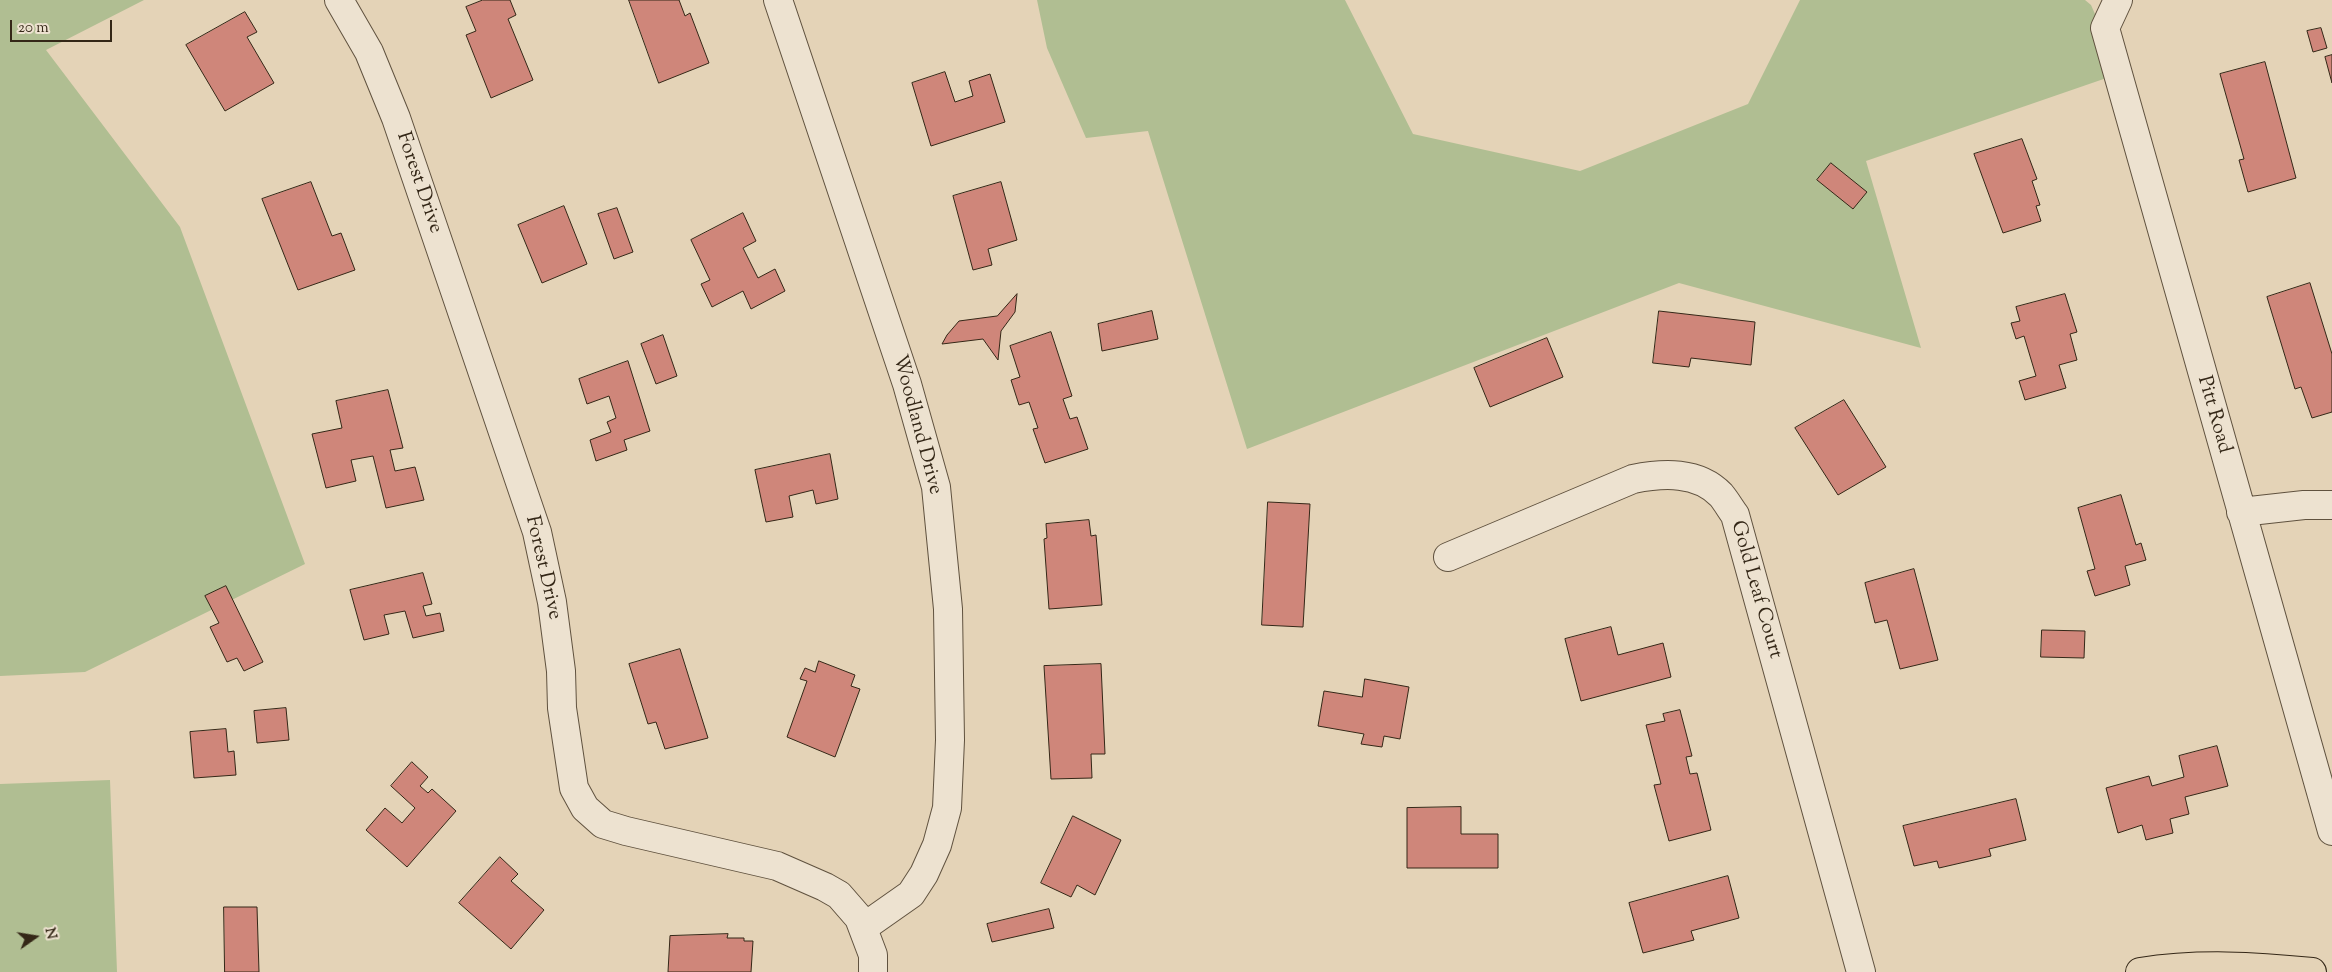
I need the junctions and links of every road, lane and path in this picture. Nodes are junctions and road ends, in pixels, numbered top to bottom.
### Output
1 (339, 0) edge
2 (778, 0) edge
3 (2118, 0) edge
4 (2332, 505) edge
5 (2241, 512) junction
6 (1448, 557) dead end
7 (2332, 831) edge
8 (864, 927) junction
9 (873, 972) edge
10 (1861, 972) edge
11 (2140, 972) edge
12 (2312, 972) edge

1 - 8 street, Forest Drive
2 - 8 street, Woodland Drive
3 - 5 street, Pitt Road
4 - 5 street
5 - 7 street, Pitt Road
6 - 10 street, Gold Leaf Court
8 - 9 street, Forest Drive
11 - 12 main road

